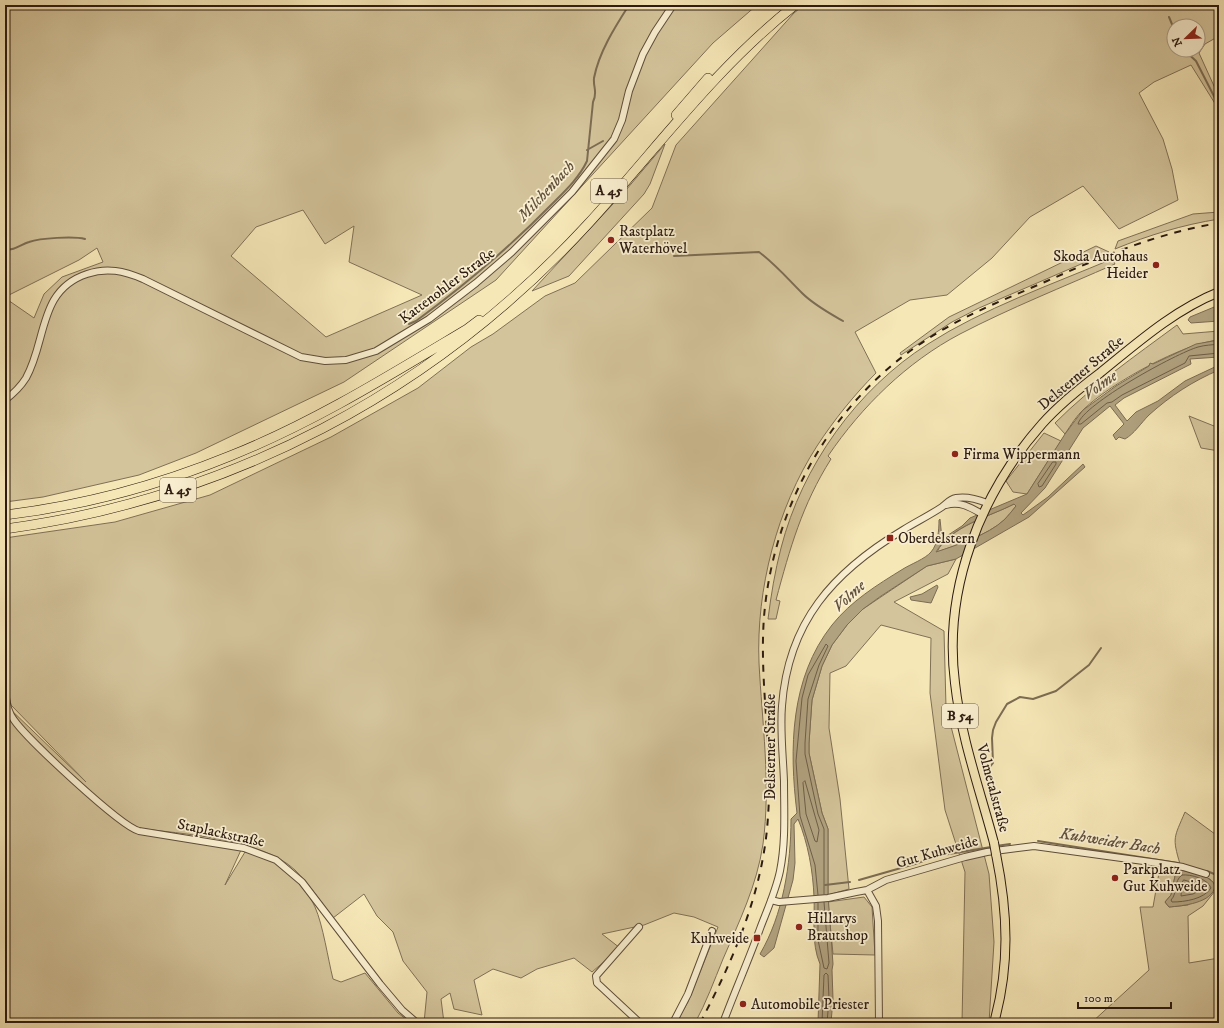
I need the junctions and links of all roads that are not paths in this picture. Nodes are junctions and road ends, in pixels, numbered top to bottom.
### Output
1 (673, 5) edge
2 (787, 5) edge
3 (795, 5) edge
4 (1219, 292) edge
5 (5, 400) edge
6 (987, 503) junction
7 (942, 506) junction
8 (982, 514) junction
9 (5, 515) edge
10 (5, 529) edge
11 (5, 694) edge
12 (1206, 874) dead end
13 (867, 890) junction
14 (771, 900) junction
15 (639, 927) dead end
16 (712, 931) dead end
17 (417, 1023) edge
18 (640, 1023) edge
19 (673, 1023) edge
20 (723, 1023) edge
21 (879, 1023) edge
22 (994, 1023) edge

1 - 5 street, Kattenohler Straße
2 - 9 highway, A 45
3 - 10 highway, A 45
4 - 6 main road, Delsterner Straße / B 54
6 - 7 street, Delsterner Straße
6 - 8 main road, Delsterner Straße / B 54
7 - 8 street, Delsterner Straße
7 - 14 street, Delsterner Straße
8 - 22 main road, Volmetalstraße / B 54, bridge
11 - 17 street, Staplackstraße
12 - 13 street, Gut Kuhweide
13 - 14 street, Gut Kuhweide
13 - 21 street
14 - 20 street, Delsterner Straße
15 - 18 street
16 - 19 street

